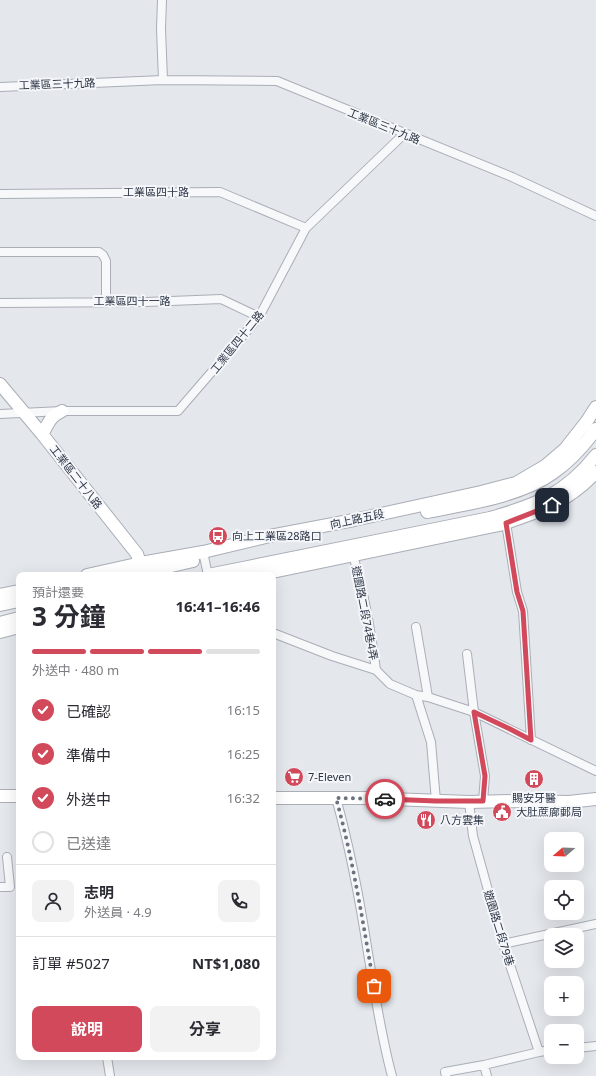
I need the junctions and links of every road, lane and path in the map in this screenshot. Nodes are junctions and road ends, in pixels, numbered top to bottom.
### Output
1 (162, 0) edge
2 (163, 80) junction
3 (0, 87) edge
4 (404, 134) junction
5 (0, 194) edge
6 (596, 216) edge
7 (306, 228) junction
8 (0, 252) edge
9 (106, 301) junction
10 (0, 303) edge
11 (259, 318) junction
12 (0, 385) edge
13 (596, 407) edge
14 (62, 411) junction
15 (24, 412) junction
16 (0, 414) edge
17 (596, 430) edge
18 (42, 434) junction
19 (596, 455) edge
20 (596, 472) edge
21 (506, 523) junction
22 (204, 555) junction
23 (353, 555) junction
24 (140, 571) edge
25 (127, 572) edge
26 (207, 572) edge
27 (223, 572) edge
28 (272, 572) edge
29 (16, 592) edge
30 (0, 595) edge
31 (16, 602) edge
32 (0, 605) edge
33 (16, 619) edge
34 (0, 623) edge
35 (416, 627) dead end
36 (16, 628) edge
37 (0, 632) edge
38 (276, 634) edge
39 (467, 654) dead end
40 (376, 670) junction
41 (416, 695) junction
42 (428, 697) junction
43 (474, 712) junction
44 (531, 740) junction
45 (596, 771) edge
46 (0, 796) edge
47 (16, 796) edge
48 (276, 798) edge
49 (336, 798) junction
50 (596, 799) edge
51 (436, 801) junction
52 (483, 801) junction
53 (469, 802) junction
54 (7, 857) dead end
55 (0, 887) edge
56 (596, 924) edge
57 (503, 944) junction
58 (596, 1046) edge
59 (584, 1047) edge
60 (544, 1051) edge
61 (539, 1052) junction
62 (107, 1060) edge
63 (484, 1065) junction
64 (110, 1076) edge
65 (392, 1076) edge
66 (446, 1076) edge
67 (487, 1076) edge

1 - 2 street
2 - 3 street, 工業區三十九路
2 - 4 street, 工業區三十九路
4 - 6 street, 工業區三十九路
4 - 7 street, 工業區四十二路
5 - 7 street, 工業區四十路
7 - 11 street, 工業區四十二路
8 - 9 street
9 - 10 street, 工業區四十一路
9 - 11 street, 工業區四十一路
11 - 14 street, 工業區四十二路
12 - 15 main road, 工業區二十八路
13 - 22 main road, 向上路五段
14 - 15 street, 工業區四十二路
14 - 18 main road
15 - 16 street, 工業區四十二路
15 - 18 main road, 工業區二十八路
17 - 22 main road, 向上路五段
18 - 24 main road, 工業區二十八路
19 - 27 main road
20 - 21 main road
21 - 23 main road
21 - 44 street
22 - 24 main road, 向上路五段
22 - 26 street
23 - 28 main road
23 - 40 street, 遊園路二段74巷4弄
24 - 25 main road, 向上路五段
29 - 30 main road
31 - 32 main road
33 - 34 main road
35 - 42 street
36 - 37 main road
38 - 40 street
39 - 43 street
40 - 41 street
41 - 42 street
41 - 51 street
42 - 43 street
43 - 44 street
43 - 52 street
44 - 45 street
46 - 47 main road
48 - 49 main road
49 - 51 main road
49 - 65 street
50 - 52 main road
51 - 53 main road
52 - 53 main road
53 - 57 street, 遊園路二段79巷
54 - 55 street
56 - 57 street
57 - 61 street, 遊園路二段79巷
58 - 59 street
60 - 61 street
61 - 63 street
62 - 64 street
63 - 66 street
63 - 67 street

